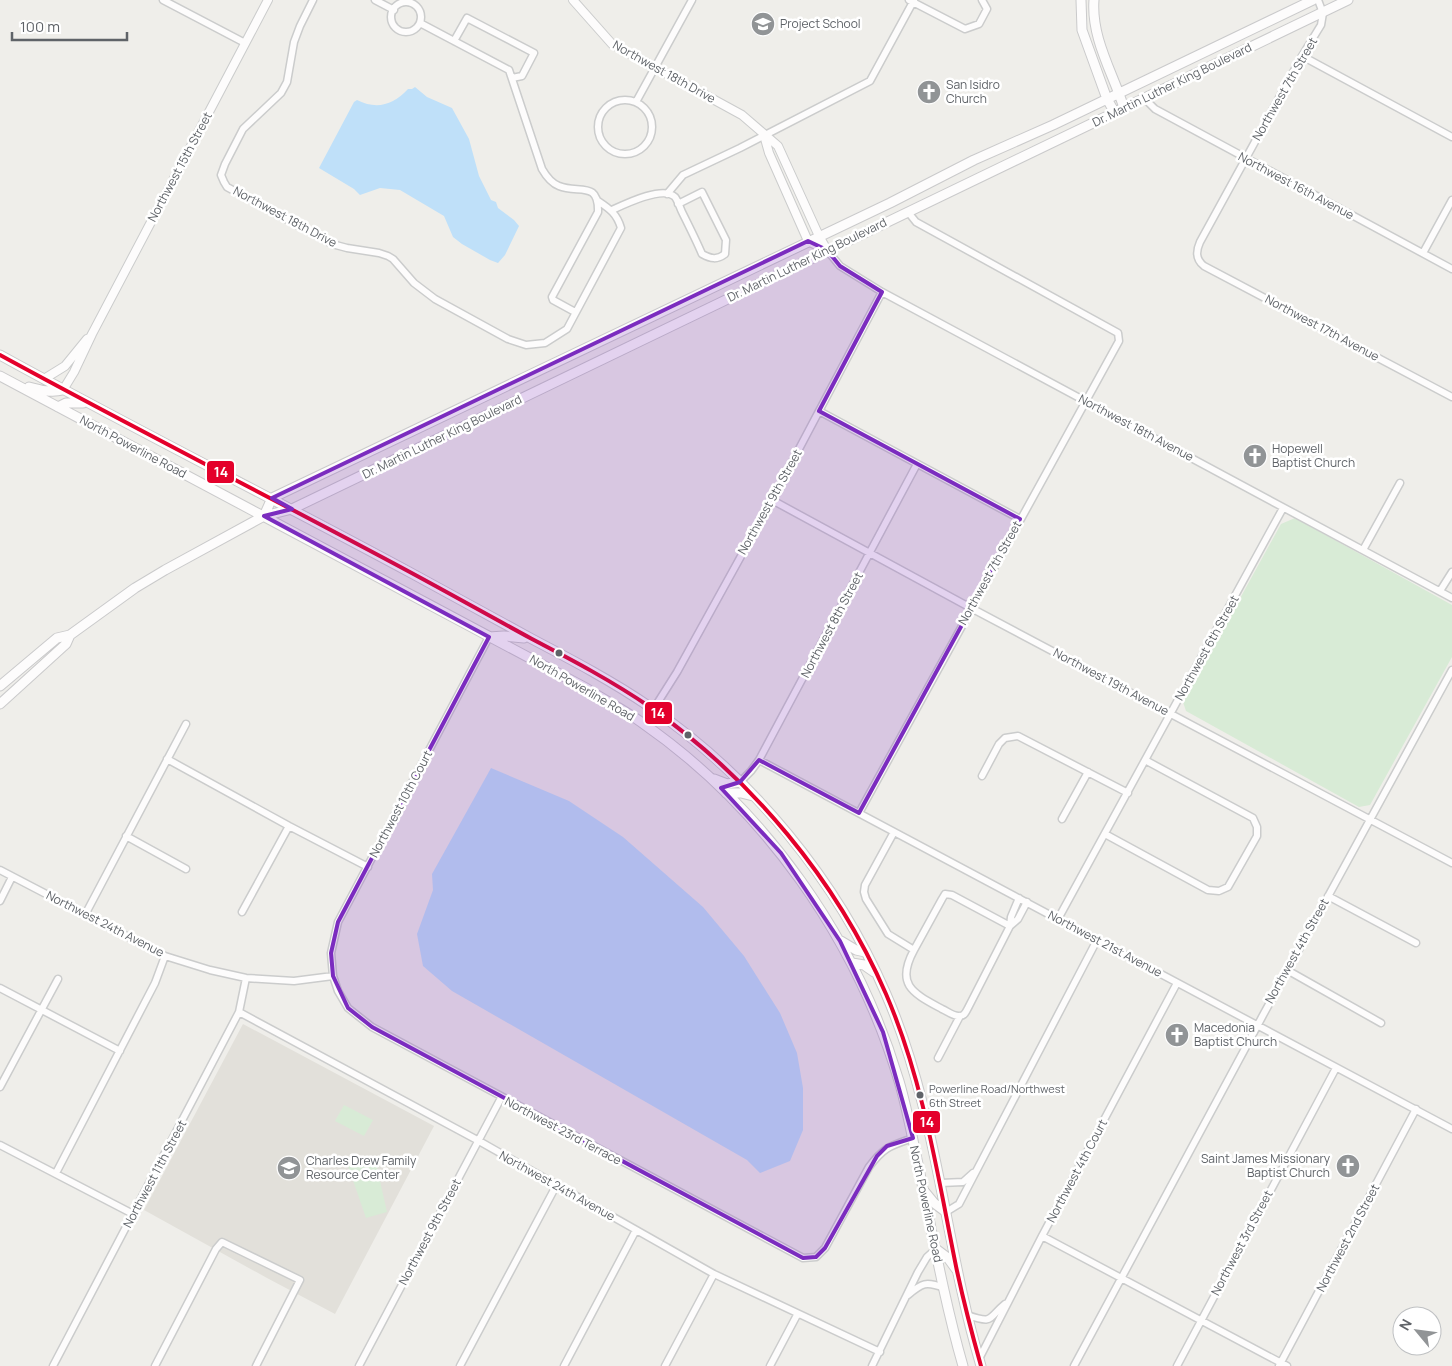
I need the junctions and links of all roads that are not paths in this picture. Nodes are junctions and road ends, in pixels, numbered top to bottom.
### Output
1 (163, 0) edge
2 (268, 0) edge
3 (314, 0) edge
4 (375, 0) edge
5 (573, 0) edge
6 (692, 0) edge
7 (982, 0) edge
8 (1081, 0) edge
9 (1094, 0) edge
10 (1313, 0) edge
11 (1318, 0) edge
12 (1348, 0) edge
13 (409, 1) edge
14 (912, 1) edge
15 (417, 3) edge
16 (394, 10) junction
17 (1323, 13) junction
18 (420, 23) junction
19 (454, 41) junction
20 (245, 43) junction
21 (1302, 56) junction
22 (654, 68) junction
23 (512, 78) junction
24 (1148, 79) junction
25 (1120, 93) junction
26 (1107, 98) junction
27 (1144, 98) junction
28 (636, 102) junction
29 (1124, 108) junction
30 (1114, 113) junction
31 (764, 135) junction
32 (1452, 137) edge
33 (1245, 159) junction
34 (667, 194) junction
35 (1452, 200) edge
36 (598, 201) junction
37 (678, 204) junction
38 (612, 210) junction
39 (908, 212) junction
40 (819, 236) junction
41 (808, 241) junction
42 (827, 250) junction
43 (1423, 253) junction
44 (1197, 255) joint
45 (1452, 269) edge
46 (882, 292) junction
47 (576, 312) junction
48 (92, 334) junction
49 (0, 355) edge
50 (0, 376) edge
51 (44, 379) junction
52 (16, 384) junction
53 (63, 390) junction
54 (1452, 398) edge
55 (1085, 401) junction
56 (91, 404) junction
57 (58, 407) junction
58 (819, 411) junction
59 (917, 464) junction
60 (1400, 483) dead end
61 (272, 498) junction
62 (772, 500) junction
63 (1283, 508) junction
64 (292, 509) junction
65 (264, 516) junction
66 (1020, 519) junction
67 (1363, 550) junction
68 (870, 554) junction
69 (1452, 572) edge
70 (1440, 591) junction
71 (1452, 598) edge
72 (971, 608) junction
73 (70, 635) junction
74 (489, 637) junction
75 (535, 640) junction
76 (1452, 670) edge
77 (0, 686) edge
78 (0, 704) edge
79 (653, 710) junction
80 (1171, 714) junction
81 (186, 724) dead end
82 (167, 759) junction
83 (759, 760) junction
84 (1145, 760) junction
85 (1088, 772) junction
86 (982, 776) dead end
87 (709, 778) junction
88 (740, 782) junction
89 (726, 793) junction
90 (1128, 793) junction
91 (754, 796) junction
92 (859, 813) junction
93 (1062, 819) dead end
94 (1370, 820) junction
95 (289, 826) junction
96 (894, 832) junction
97 (1105, 834) junction
98 (126, 836) junction
99 (1452, 863) edge
100 (368, 866) junction
101 (186, 869) dead end
102 (0, 870) edge
103 (12, 877) junction
104 (1328, 896) junction
105 (1019, 898) junction
106 (0, 900) edge
107 (1027, 902) junction
108 (242, 912) dead end
109 (86, 913) junction
110 (1058, 919) junction
111 (1010, 926) junction
112 (1097, 940) junction
113 (840, 941) junction
114 (1416, 943) dead end
115 (914, 950) junction
116 (865, 952) junction
117 (165, 956) junction
118 (852, 963) junction
119 (1287, 970) junction
120 (876, 974) junction
121 (333, 976) junction
122 (246, 978) junction
123 (58, 979) dead end
124 (1177, 983) junction
125 (0, 988) edge
126 (42, 1010) junction
127 (239, 1012) junction
128 (960, 1016) junction
129 (1381, 1023) dead end
130 (1257, 1026) junction
131 (120, 1051) junction
132 (938, 1058) dead end
133 (1336, 1068) junction
134 (0, 1087) edge
135 (501, 1098) junction
136 (1416, 1109) junction
137 (1452, 1129) edge
138 (913, 1138) junction
139 (479, 1142) junction
140 (0, 1145) edge
141 (976, 1171) junction
142 (56, 1173) junction
143 (941, 1183) junction
144 (556, 1186) junction
145 (924, 1189) junction
146 (946, 1212) junction
147 (133, 1214) junction
148 (636, 1230) junction
149 (1042, 1236) junction
150 (936, 1249) junction
151 (958, 1271) junction
152 (714, 1274) junction
153 (1122, 1278) junction
154 (944, 1288) junction
155 (907, 1296) junction
156 (1009, 1300) junction
157 (797, 1315) junction
158 (967, 1315) junction
159 (1201, 1321) junction
160 (880, 1352) junction
161 (980, 1363) edge
162 (1282, 1365) edge
163 (53, 1366) edge
164 (155, 1366) edge
165 (256, 1366) edge
166 (359, 1366) edge
167 (460, 1366) edge
168 (564, 1366) edge
169 (665, 1366) edge
170 (770, 1366) edge
171 (872, 1366) edge
172 (962, 1366) edge
173 (1074, 1366) edge
174 (1177, 1366) edge

1 - 20 street
2 - 20 street, Northwest 15th Street
3 - 47 street, Northwest 18th Drive
4 - 16 street
5 - 22 street, Northwest 18th Drive
6 - 22 street
7 - 14 street
8 - 26 main road
9 - 25 main road
10 - 24 main road, Dr. Martin Luther King Boulevard
11 - 17 street
12 - 17 main road, Dr. Martin Luther King Boulevard
13 - 15 street
13 - 16 street
14 - 31 street
15 - 18 street
16 - 18 street
17 - 21 street, Northwest 7th Street
17 - 27 main road, Dr. Martin Luther King Boulevard
18 - 19 street
19 - 23 street
19 - 23 street
20 - 48 street, Northwest 15th Street
21 - 32 street
21 - 33 street, Northwest 7th Street
22 - 28 street
22 - 31 street, Northwest 18th Drive
23 - 36 street
24 - 25 main road, Dr. Martin Luther King Boulevard
24 - 27 main road
25 - 26 main road, Dr. Martin Luther King Boulevard
25 - 29 main road
26 - 30 main road
26 - 40 main road, Dr. Martin Luther King Boulevard
27 - 29 main road, Dr. Martin Luther King Boulevard
27 - 33 street, Northwest 16th Avenue
28 - 28 street
29 - 30 main road, Dr. Martin Luther King Boulevard
30 - 39 main road, Dr. Martin Luther King Boulevard
31 - 34 street
31 - 40 street, Northwest 18th Drive
31 - 41 street
33 - 43 street, Northwest 16th Avenue
33 - 44 street, Northwest 7th Street
34 - 37 street
34 - 38 street
35 - 43 street
36 - 38 street
36 - 47 street
37 - 37 street
38 - 47 street, Northwest 18th Drive
39 - 42 main road, Dr. Martin Luther King Boulevard
39 - 55 street, Northwest 7th Street
40 - 41 main road, Dr. Martin Luther King Boulevard
40 - 42 street, Northwest 18th Drive
41 - 42 street
41 - 61 main road, Dr. Martin Luther King Boulevard
42 - 46 street, Northwest 18th Avenue
42 - 64 main road, Dr. Martin Luther King Boulevard
43 - 45 street, Northwest 16th Avenue
44 - 54 street, Northwest 17th Avenue
46 - 55 street, Northwest 18th Avenue
46 - 58 street, Northwest 9th Street
48 - 51 street, Northwest 15th Street
48 - 53 street, Northwest 15th Street
49 - 51 main road, North Powerline Road
50 - 52 main road, North Powerline Road
51 - 53 main road, North Powerline Road
52 - 53 main road
52 - 57 main road, North Powerline Road
53 - 56 main road, North Powerline Road
55 - 63 street, Northwest 18th Avenue
55 - 66 street, Northwest 7th Street
56 - 57 main road
56 - 61 main road, North Powerline Road
57 - 65 main road, North Powerline Road
58 - 59 street
58 - 62 street, Northwest 9th Street
59 - 66 street
59 - 68 street, Northwest 8th Street
60 - 67 street
61 - 64 main road, North Powerline Road
61 - 65 main road
62 - 68 street, Northwest 19th Avenue
62 - 79 street, Northwest 9th Street
63 - 67 street, Northwest 18th Avenue
63 - 80 street, Northwest 6th Street
64 - 65 main road, Dr. Martin Luther King Boulevard
64 - 75 main road, North Powerline Road
65 - 73 main road, Dr. Martin Luther King Boulevard
65 - 74 main road, North Powerline Road
66 - 72 street, Northwest 7th Street
67 - 70 street, Northwest 18th Avenue
68 - 72 street, Northwest 19th Avenue
68 - 83 street, Northwest 8th Street
69 - 70 street
70 - 71 street, Northwest 18th Avenue
72 - 80 street, Northwest 19th Avenue
72 - 92 street, Northwest 7th Street
73 - 77 main road, Dr. Martin Luther King Boulevard
73 - 78 main road, Dr. Martin Luther King Boulevard
74 - 75 main road
74 - 87 main road, North Powerline Road
74 - 100 street, Northwest 10th Court
75 - 79 main road, North Powerline Road
76 - 94 street, Northwest 4th Street
79 - 88 main road, North Powerline Road
80 - 84 street, Northwest 6th Street
80 - 94 street, Northwest 19th Avenue
81 - 82 street
82 - 95 street
82 - 98 street
83 - 88 street, Northwest 8th Street
83 - 92 street, Northwest 21st Avenue
84 - 90 street, Northwest 6th Street
84 - 97 street
85 - 86 street
85 - 90 street
85 - 93 street
87 - 88 main road
87 - 89 main road, North Powerline Road
88 - 91 main road, North Powerline Road
89 - 91 main road
89 - 113 main road, North Powerline Road
90 - 97 street, Northwest 6th Street
91 - 116 main road, North Powerline Road
92 - 96 street, Northwest 21st Avenue
94 - 99 street, Northwest 19th Avenue
94 - 104 street, Northwest 4th Street
95 - 100 street
95 - 108 street
96 - 105 street, Northwest 21st Avenue
96 - 115 street
97 - 110 street, Northwest 6th Street
98 - 101 street
98 - 109 street
100 - 121 street, Northwest 10th Court
102 - 103 street, Northwest 24th Avenue
103 - 106 street
103 - 109 street, Northwest 24th Avenue
104 - 114 street
104 - 119 street, Northwest 4th Street
105 - 107 street, Northwest 21st Avenue
105 - 111 street
107 - 110 street, Northwest 21st Avenue
107 - 111 street
109 - 117 street, Northwest 24th Avenue
110 - 112 street, Northwest 21st Avenue
111 - 115 street
111 - 128 street
112 - 124 street, Northwest 21st Avenue
112 - 141 street
113 - 116 main road
113 - 118 main road, North Powerline Road
115 - 128 street
116 - 120 main road, North Powerline Road
117 - 122 street, Northwest 24th Avenue
117 - 131 street
118 - 120 main road
118 - 138 main road, North Powerline Road
119 - 129 street
119 - 130 street, Northwest 4th Street
120 - 143 main road, North Powerline Road
121 - 122 street, Northwest 24th Avenue
121 - 135 street, Northwest 23rd Terrace
122 - 127 street, Northwest 11th Street
123 - 126 street
124 - 130 street, Northwest 21st Avenue
124 - 149 street, Northwest 4th Court
125 - 126 street
126 - 131 street
126 - 134 street
127 - 139 street, Northwest 24th Avenue
127 - 147 street, Northwest 11th Street
128 - 132 street
130 - 133 street, Northwest 21st Avenue
130 - 153 street, Northwest 4th Street
131 - 142 street
133 - 136 street, Northwest 21st Avenue
133 - 159 street, Northwest 3rd Street
135 - 138 street, Northwest 23rd Terrace
135 - 139 street, Northwest 9th Street
136 - 137 street, Northwest 21st Avenue
136 - 162 street, Northwest 2nd Street
138 - 145 main road, North Powerline Road
139 - 144 street, Northwest 24th Avenue
139 - 166 street, Northwest 9th Street
140 - 142 street
141 - 143 street
141 - 146 street
142 - 147 street
143 - 146 main road, North Powerline Road
144 - 148 street, Northwest 24th Avenue
144 - 167 street
145 - 146 main road
145 - 150 main road, North Powerline Road
146 - 151 main road, North Powerline Road
147 - 163 street, Northwest 11th Street
148 - 152 street, Northwest 24th Avenue
148 - 168 street
149 - 153 street
149 - 156 street, Northwest 4th Court
150 - 151 main road
150 - 154 main road, North Powerline Road
150 - 155 street
151 - 158 main road, North Powerline Road
152 - 157 street, Northwest 24th Avenue
152 - 169 street
153 - 159 street
153 - 173 street, Northwest 4th Street
154 - 155 street
154 - 172 main road, North Powerline Road
155 - 160 street
156 - 158 street
156 - 161 street, Northwest 4th Court
157 - 160 street, Northwest 24th Avenue
157 - 170 street
158 - 161 main road, North Powerline Road
159 - 162 street
159 - 174 street, Northwest 3rd Street
160 - 171 street
164 - 165 street

